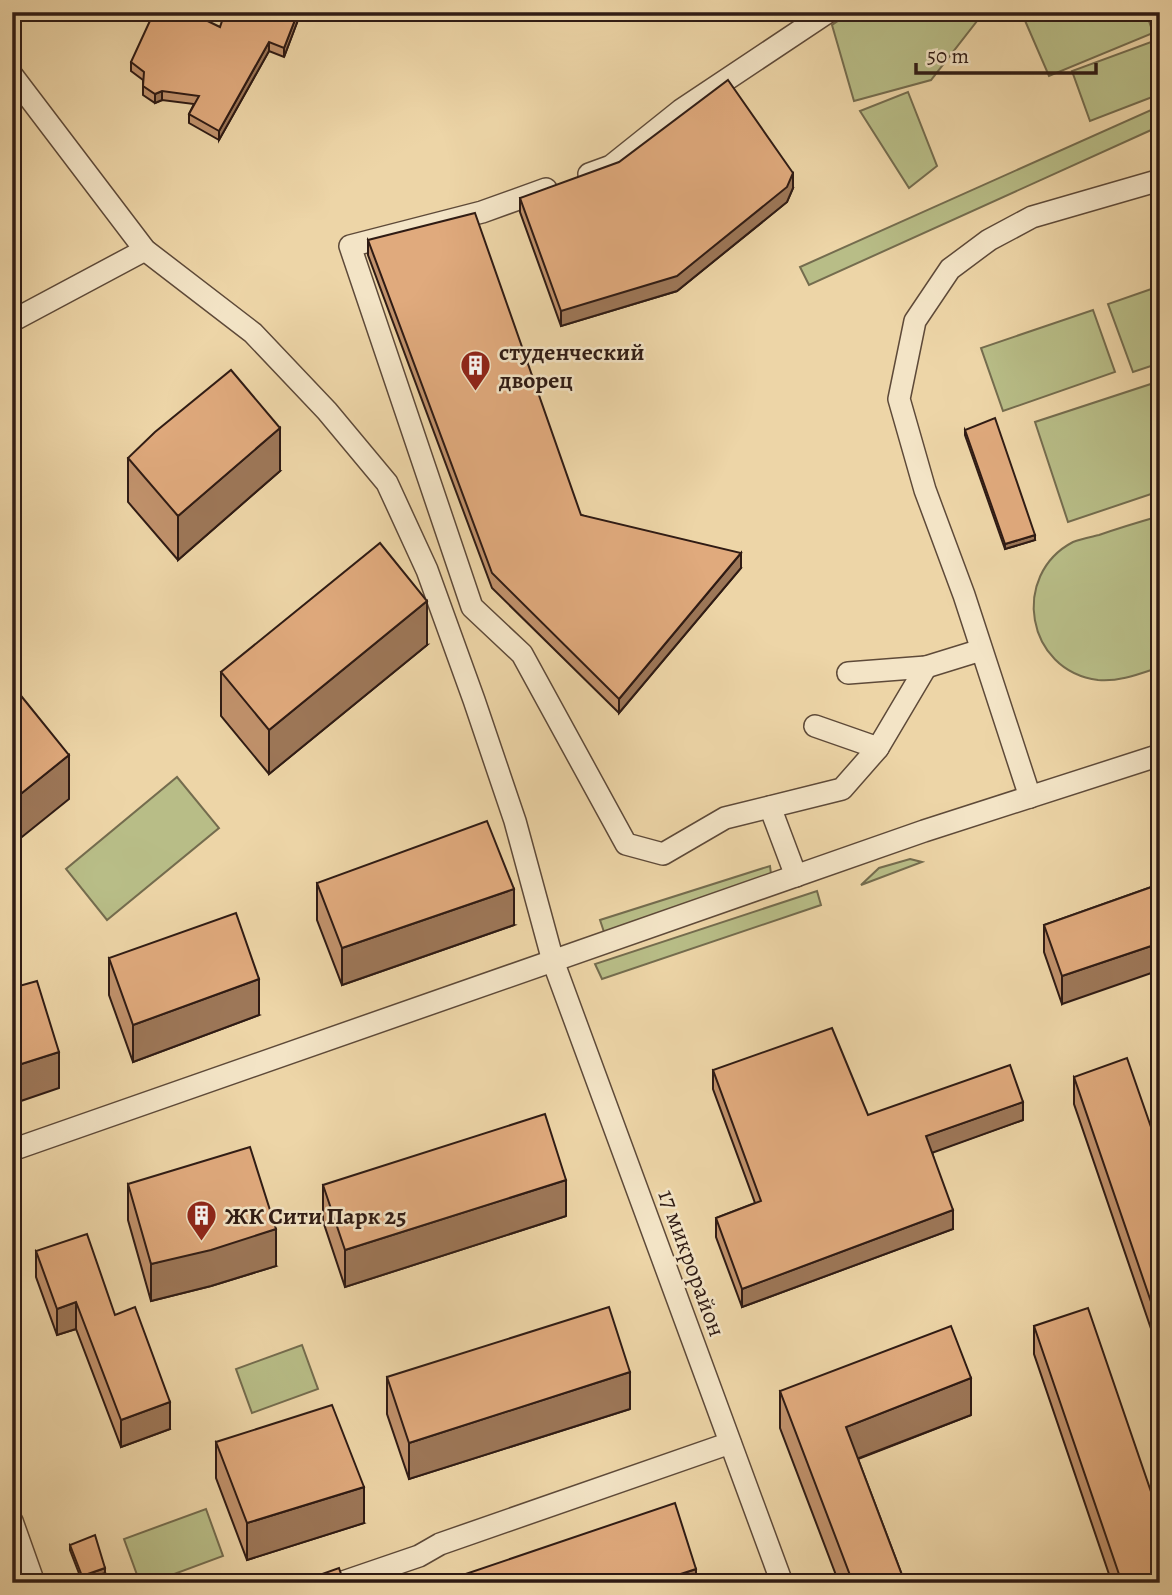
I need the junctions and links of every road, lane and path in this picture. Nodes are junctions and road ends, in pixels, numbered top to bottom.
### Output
1 (828, 12) edge
2 (12, 75) edge
3 (1160, 180) edge
4 (145, 250) junction
5 (12, 321) edge
6 (981, 650) junction
7 (926, 667) junction
8 (848, 673) dead end
9 (815, 726) dead end
10 (878, 748) junction
11 (1160, 755) edge
12 (1030, 797) junction
13 (771, 807) junction
14 (796, 876) junction
15 (553, 961) junction
16 (12, 1150) edge
17 (730, 1443) junction
18 (12, 1521) edge
19 (34, 1583) edge
20 (340, 1583) edge
21 (782, 1583) edge

1 - 13 street
2 - 4 street, 17 микрорайон
3 - 6 street
4 - 5 street
4 - 15 street, 17 микрорайон
6 - 7 street
6 - 12 street
7 - 8 street
7 - 10 street
9 - 10 street
10 - 13 street
11 - 12 street
12 - 14 street
13 - 14 street
14 - 15 street
15 - 16 street
15 - 17 street, 17 микрорайон
17 - 20 street
17 - 21 street, 17 микрорайон
18 - 19 street

